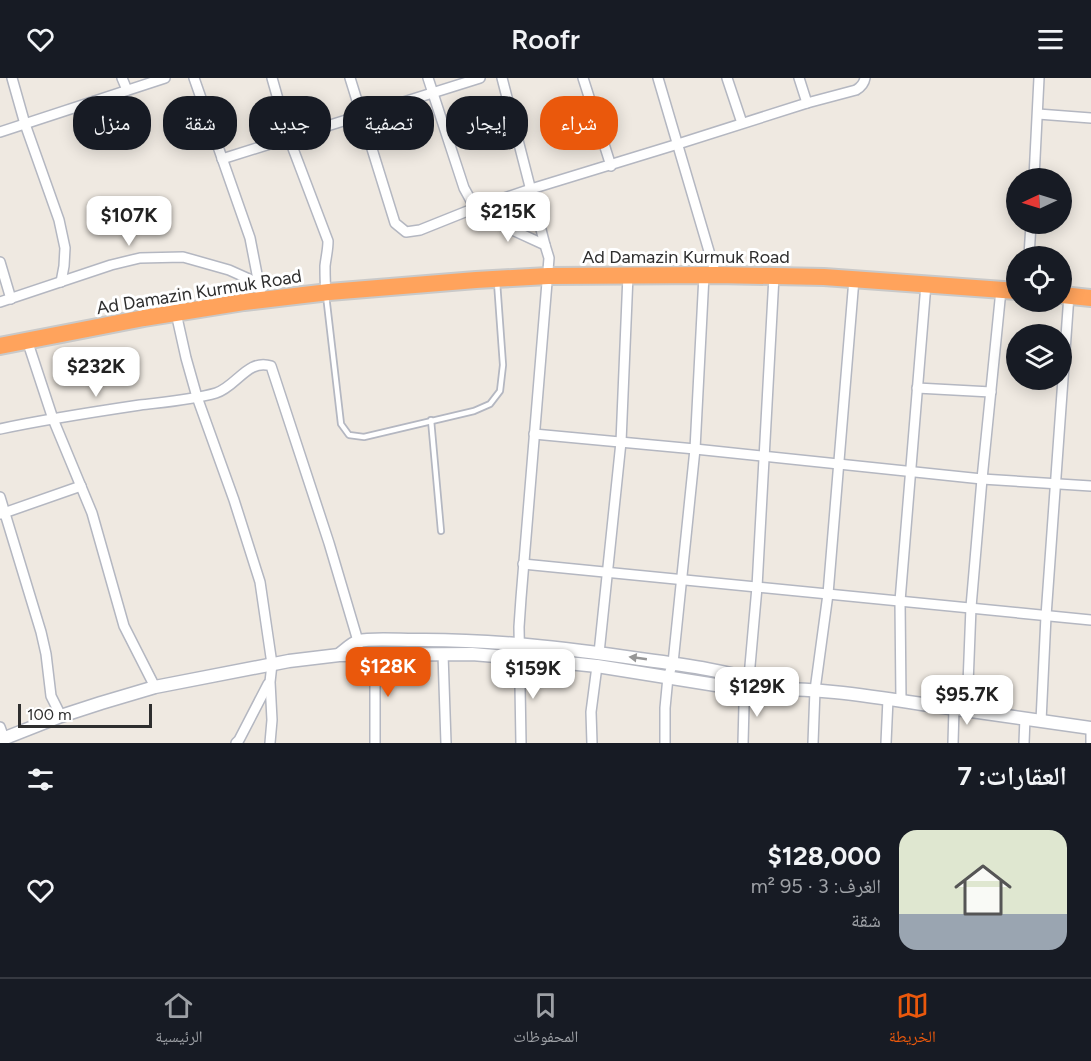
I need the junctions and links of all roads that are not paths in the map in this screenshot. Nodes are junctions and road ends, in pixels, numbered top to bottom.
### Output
1 (12, 78) edge
2 (122, 78) edge
3 (165, 78) edge
4 (194, 78) edge
5 (272, 78) edge
6 (350, 78) edge
7 (428, 78) edge
8 (480, 78) edge
9 (502, 78) edge
10 (583, 78) edge
11 (658, 78) edge
12 (727, 78) edge
13 (799, 78) edge
14 (864, 78) edge
15 (1039, 78) edge
16 (127, 90) junction
17 (433, 93) junction
18 (277, 96) edge
19 (356, 96) edge
20 (423, 96) edge
21 (807, 102) junction
22 (1038, 114) junction
23 (1091, 118) edge
24 (742, 123) junction
25 (25, 124) junction
26 (0, 132) edge
27 (678, 144) junction
28 (251, 150) edge
29 (294, 150) edge
30 (373, 150) edge
31 (222, 159) junction
32 (611, 166) junction
33 (1035, 168) edge
34 (531, 189) junction
35 (475, 208) junction
36 (545, 245) junction
37 (0, 262) edge
38 (628, 275) junction
39 (710, 275) junction
40 (548, 276) junction
41 (774, 276) junction
42 (496, 279) junction
43 (854, 279) junction
44 (60, 282) junction
45 (258, 283) junction
46 (926, 284) junction
47 (1006, 291) edge
48 (326, 292) junction
49 (1072, 296) edge
50 (11, 298) junction
51 (1091, 298) edge
52 (262, 300) junction
53 (0, 302) edge
54 (1006, 308) edge
55 (1065, 312) edge
56 (176, 313) junction
57 (27, 340) junction
58 (0, 346) edge
59 (917, 388) junction
60 (991, 392) junction
61 (197, 397) junction
62 (53, 419) junction
63 (431, 420) junction
64 (0, 429) edge
65 (534, 434) junction
66 (621, 442) junction
67 (695, 449) junction
68 (764, 456) junction
69 (839, 464) junction
70 (910, 472) junction
71 (982, 479) junction
72 (1055, 484) junction
73 (81, 486) junction
74 (1091, 486) edge
75 (0, 496) edge
76 (2, 514) edge
77 (441, 531) dead end
78 (523, 564) junction
79 (608, 572) junction
80 (682, 579) junction
81 (757, 587) junction
82 (828, 594) junction
83 (900, 601) junction
84 (972, 608) junction
85 (1046, 616) junction
86 (1091, 620) edge
87 (358, 648) junction
88 (519, 651) junction
89 (599, 652) junction
90 (375, 654) junction
91 (443, 654) junction
92 (674, 663) junction
93 (272, 664) junction
94 (597, 666) junction
95 (668, 677) junction
96 (270, 682) junction
97 (748, 684) junction
98 (155, 687) junction
99 (815, 690) junction
100 (895, 700) junction
101 (960, 709) junction
102 (61, 716) junction
103 (1025, 718) junction
104 (1041, 721) junction
105 (1091, 730) edge
106 (1, 735) edge
107 (236, 743) edge
108 (270, 743) edge
109 (375, 743) edge
110 (446, 743) edge
111 (521, 743) edge
112 (592, 743) edge
113 (665, 743) edge
114 (742, 743) edge
115 (813, 743) edge
116 (886, 743) edge
117 (953, 743) edge
118 (1024, 743) edge
119 (1091, 743) edge

1 - 25 street
2 - 16 street
3 - 16 street
4 - 31 street
5 - 18 street
6 - 19 street
7 - 17 street
8 - 17 street
9 - 34 street
10 - 32 street
11 - 27 street
12 - 24 street
13 - 21 street
14 - 21 street
15 - 22 street
16 - 25 street
17 - 20 street
17 - 35 street
21 - 24 street
22 - 23 street
22 - 33 street
24 - 27 street
25 - 26 street
25 - 44 street
27 - 32 street
27 - 39 street
28 - 31 street
29 - 48 street
30 - 35 street
31 - 45 street
32 - 34 street
34 - 35 street
34 - 36 street
35 - 36 street
36 - 40 street
37 - 50 street
38 - 39 highway, Ad Damazin Kurmuk Road
38 - 40 highway, Ad Damazin Kurmuk Road
38 - 66 street
39 - 41 highway, Ad Damazin Kurmuk Road
39 - 67 street
40 - 42 highway, Ad Damazin Kurmuk Road
40 - 65 street
41 - 43 highway, Ad Damazin Kurmuk Road
41 - 68 street
42 - 48 highway, Ad Damazin Kurmuk Road
42 - 63 lane
43 - 46 highway, Ad Damazin Kurmuk Road
43 - 69 street
44 - 45 street
44 - 50 street
45 - 52 street
46 - 47 highway, Ad Damazin Kurmuk Road
46 - 59 street
48 - 52 highway, Ad Damazin Kurmuk Road
48 - 63 lane
49 - 51 highway
50 - 53 street
52 - 56 highway, Ad Damazin Kurmuk Road
54 - 60 street
55 - 72 street
56 - 57 highway, Ad Damazin Kurmuk Road
56 - 61 street
57 - 58 highway, Ad Damazin Kurmuk Road
57 - 62 street
59 - 60 street
59 - 70 street
60 - 71 street
61 - 62 street
61 - 87 street
61 - 93 street
62 - 64 street
62 - 73 street
63 - 77 lane
65 - 66 street
65 - 78 street
66 - 67 street
66 - 79 street
67 - 68 street
67 - 80 street
68 - 69 street
68 - 81 street
69 - 70 street
69 - 82 street
70 - 71 street
70 - 83 street
71 - 72 street
71 - 84 street
72 - 74 street
72 - 85 street
73 - 76 street
73 - 98 street
75 - 76 street
76 - 102 street
78 - 79 street
78 - 88 street
79 - 80 street
79 - 89 street
80 - 81 street
80 - 92 street
81 - 82 street
81 - 97 street
82 - 83 street
82 - 99 street
83 - 84 street
83 - 100 street
84 - 85 street
84 - 101 street
85 - 86 street
85 - 104 street
87 - 88 street
87 - 90 street
87 - 93 street
88 - 89 street
88 - 91 street
88 - 94 street
88 - 111 street
92 -> 89 street
90 - 91 street
90 - 109 street
91 - 110 street
92 - 95 street
92 - 97 street
93 - 96 street
93 - 98 street
94 - 95 street
94 - 112 street
95 - 97 street
95 - 113 street
96 - 107 street
96 - 108 street
97 - 99 street
97 - 114 street
98 - 102 street
99 - 100 street
99 - 115 street
100 - 101 street
100 - 116 street
101 - 103 street
101 - 117 street
102 - 106 street
103 - 104 street
103 - 118 street
104 - 105 street
105 - 119 street

